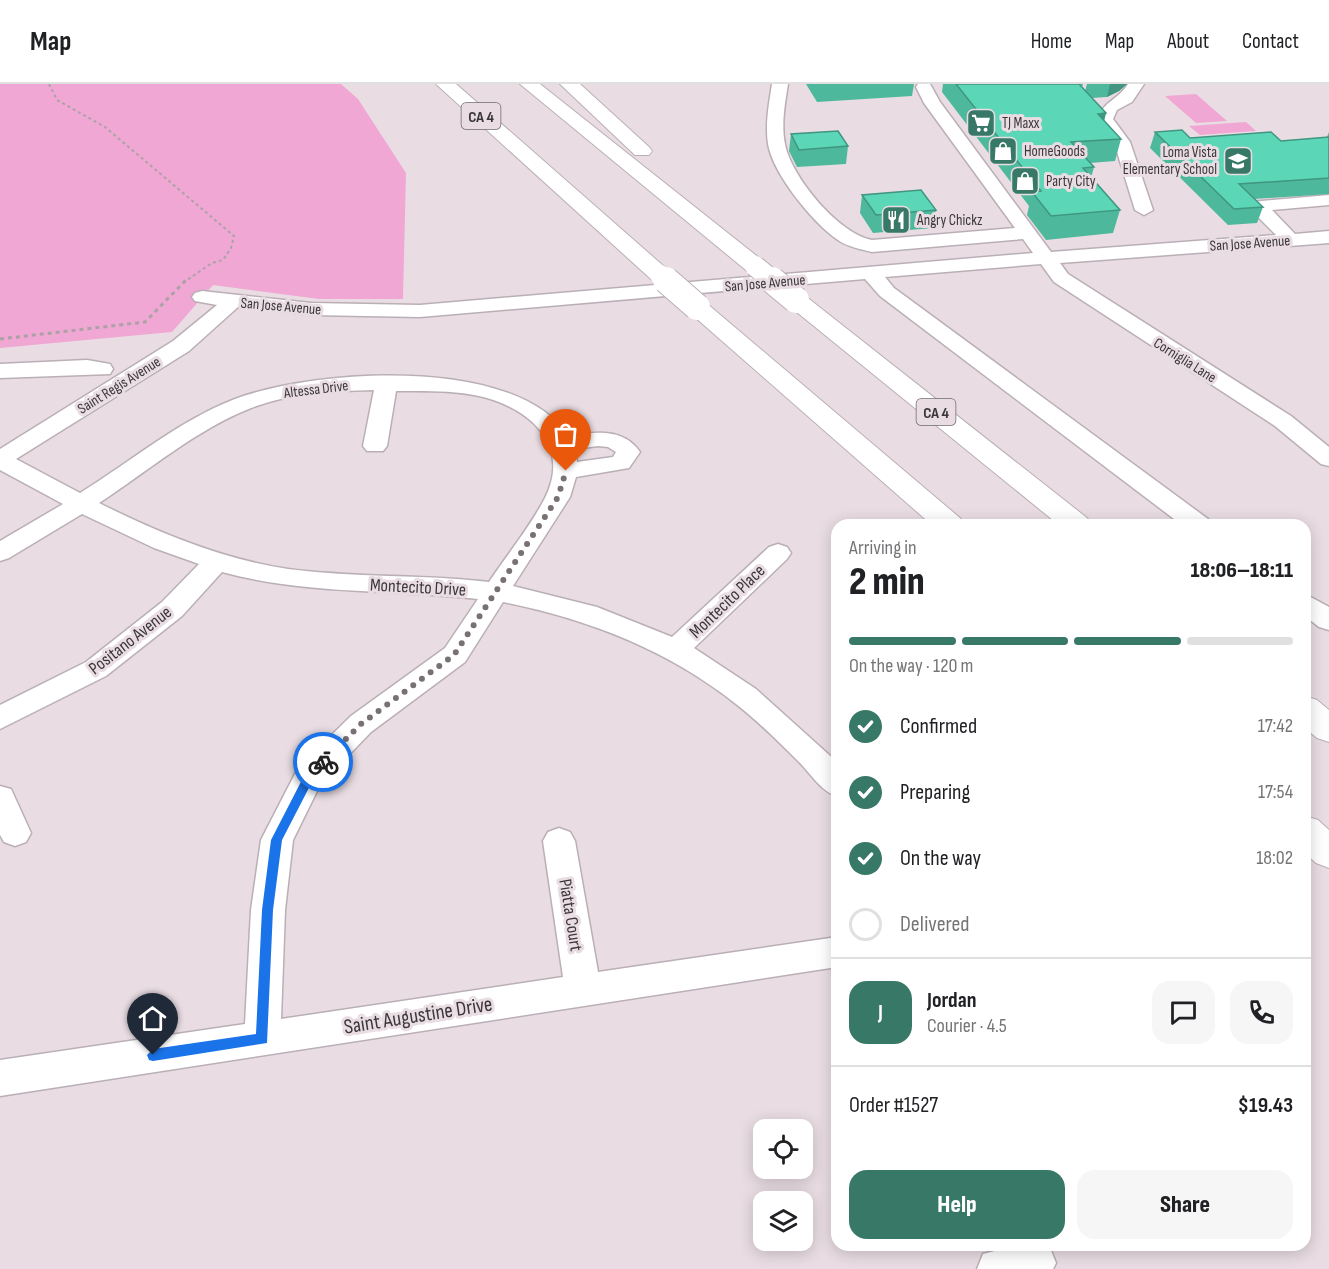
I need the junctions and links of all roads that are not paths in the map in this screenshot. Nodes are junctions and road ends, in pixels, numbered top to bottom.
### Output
1 (445, 84) edge
2 (529, 84) edge
3 (569, 84) edge
4 (780, 84) edge
5 (1136, 84) edge
6 (925, 85) edge
7 (1329, 200) edge
8 (1144, 210) dead end
9 (1026, 233) junction
10 (1329, 237) edge
11 (1291, 240) junction
12 (729, 244) junction
13 (1044, 258) junction
14 (871, 274) junction
15 (202, 297) dead end
16 (231, 302) junction
17 (102, 369) dead end
18 (0, 371) edge
19 (386, 383) junction
20 (561, 444) junction
21 (375, 446) dead end
22 (1329, 459) edge
23 (0, 460) edge
24 (566, 471) junction
25 (81, 504) junction
26 (943, 519) edge
27 (1070, 519) edge
28 (1191, 519) edge
29 (0, 552) edge
30 (778, 552) dead end
31 (216, 562) junction
32 (497, 593) junction
33 (1311, 607) edge
34 (1329, 620) edge
35 (676, 649) junction
36 (1311, 714) edge
37 (0, 718) edge
38 (1329, 729) edge
39 (831, 775) edge
40 (0, 798) edge
41 (15, 833) dead end
42 (1311, 836) edge
43 (559, 841) dead end
44 (1329, 852) edge
45 (831, 953) edge
46 (583, 990) junction
47 (262, 1039) junction
48 (0, 1078) edge

1 - 26 highway, CA 4, bridge
2 - 12 highway, CA 4
3 - 12 highway
4 - 9 street
5 - 8 street
6 - 9 street, Corniglia Lane
7 - 11 street
9 - 13 street, Corniglia Lane
10 - 11 street, San Jose Avenue
11 - 13 street, San Jose Avenue
12 - 27 highway, CA 4 / CA 4, bridge
13 - 14 street, San Jose Avenue
13 - 22 street, Corniglia Lane
14 - 16 street, San Jose Avenue
14 - 28 street
15 - 16 street, San Jose Avenue
16 - 23 street, Saint Regis Avenue
17 - 18 street
19 - 20 street, Altessa Drive
19 - 21 street
19 - 25 street, Altessa Drive
20 - 24 street, Altessa Drive
20 - 24 street
23 - 25 street, Montecito Drive
24 - 32 street, Altessa Drive
25 - 29 street, Altessa Drive
25 - 31 street, Montecito Drive
30 - 35 street, Montecito Place
31 - 32 street, Montecito Drive
31 - 37 street, Positano Avenue
32 - 35 street, Montecito Drive
32 - 47 street, Altessa Drive
33 - 34 street
35 - 39 street, Montecito Drive
36 - 38 highway
40 - 41 street
42 - 44 highway
43 - 46 street, Piatta Court
45 - 46 street, Saint Augustine Drive
46 - 47 street, Saint Augustine Drive
47 - 48 street, Saint Augustine Drive

